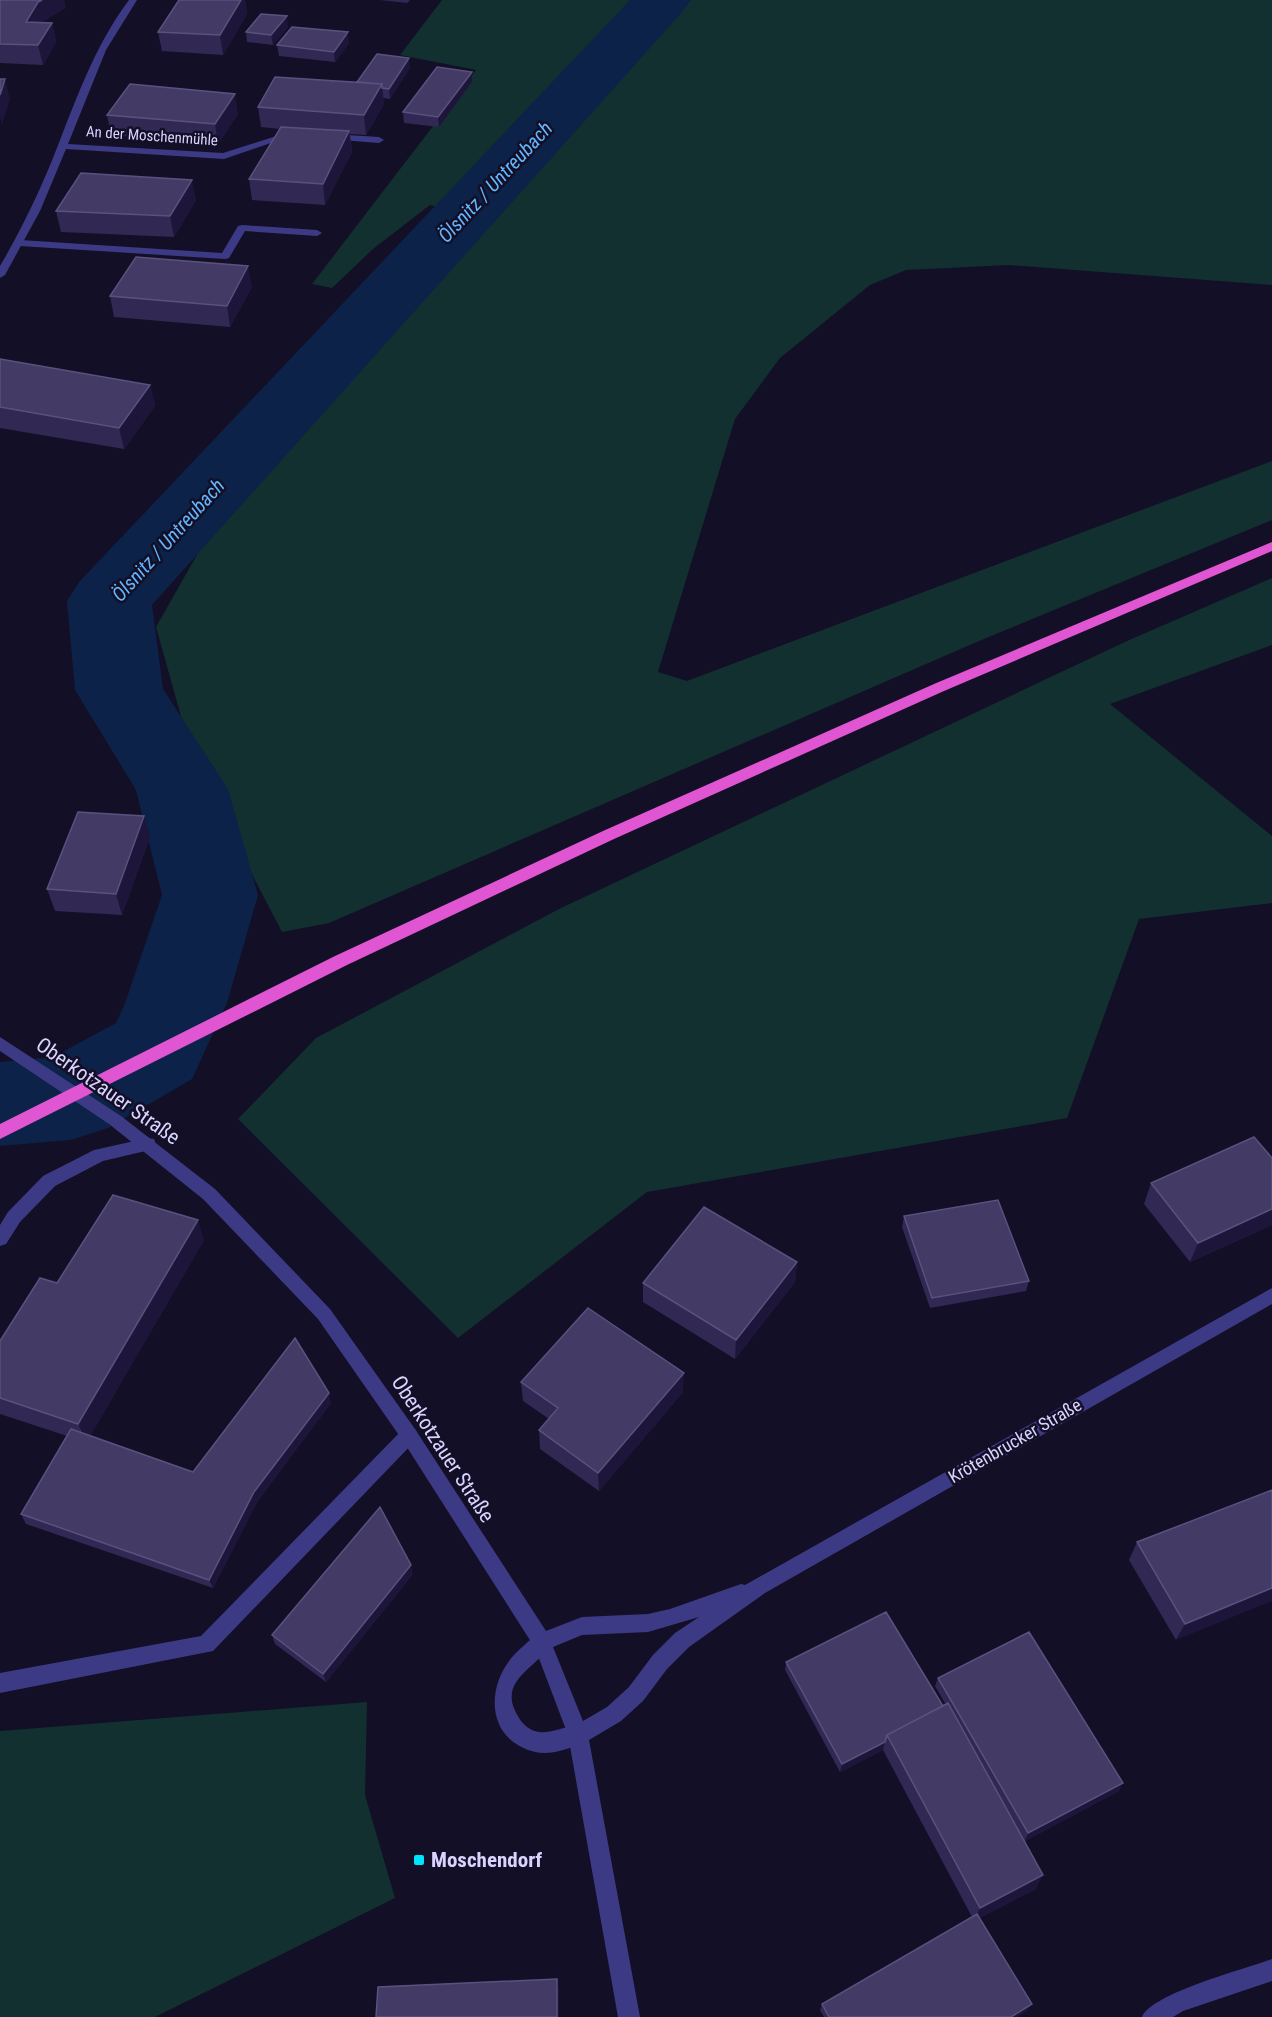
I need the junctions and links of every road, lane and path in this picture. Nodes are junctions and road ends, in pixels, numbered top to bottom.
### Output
1 (133, 0) edge
2 (301, 135) edge
3 (323, 136) edge
4 (379, 140) dead end
5 (63, 146) junction
6 (317, 233) dead end
7 (20, 243) junction
8 (0, 275) edge
9 (1272, 546) edge
10 (0, 1043) edge
11 (0, 1132) edge
12 (148, 1144) junction
13 (0, 1239) edge
14 (1272, 1294) edge
15 (409, 1435) junction
16 (758, 1587) junction
17 (542, 1642) junction
18 (0, 1683) edge
19 (578, 1735) junction
20 (1272, 1970) edge
21 (629, 2017) edge
22 (1153, 2017) edge

1 - 5 street, An der Moschenmühle
2 - 5 street, An der Moschenmühle
3 - 4 street
5 - 7 street, An der Moschenmühle
6 - 7 street
7 - 8 street, An der Moschenmühle
9 - 11 highway
10 - 12 street, Oberkotzauer Straße
12 - 13 street
12 - 15 street, Oberkotzauer Straße
14 - 16 street, Krötenbrucker Straße
15 - 17 street, Oberkotzauer Straße
15 - 18 street
16 - 17 street, Krötenbrucker Straße
16 - 19 street, Krötenbrucker Straße
17 - 19 street, Oberkotzauer Straße
17 - 19 street, Krötenbrucker Straße
19 - 21 street, Oberkotzauer Straße
20 - 22 street

